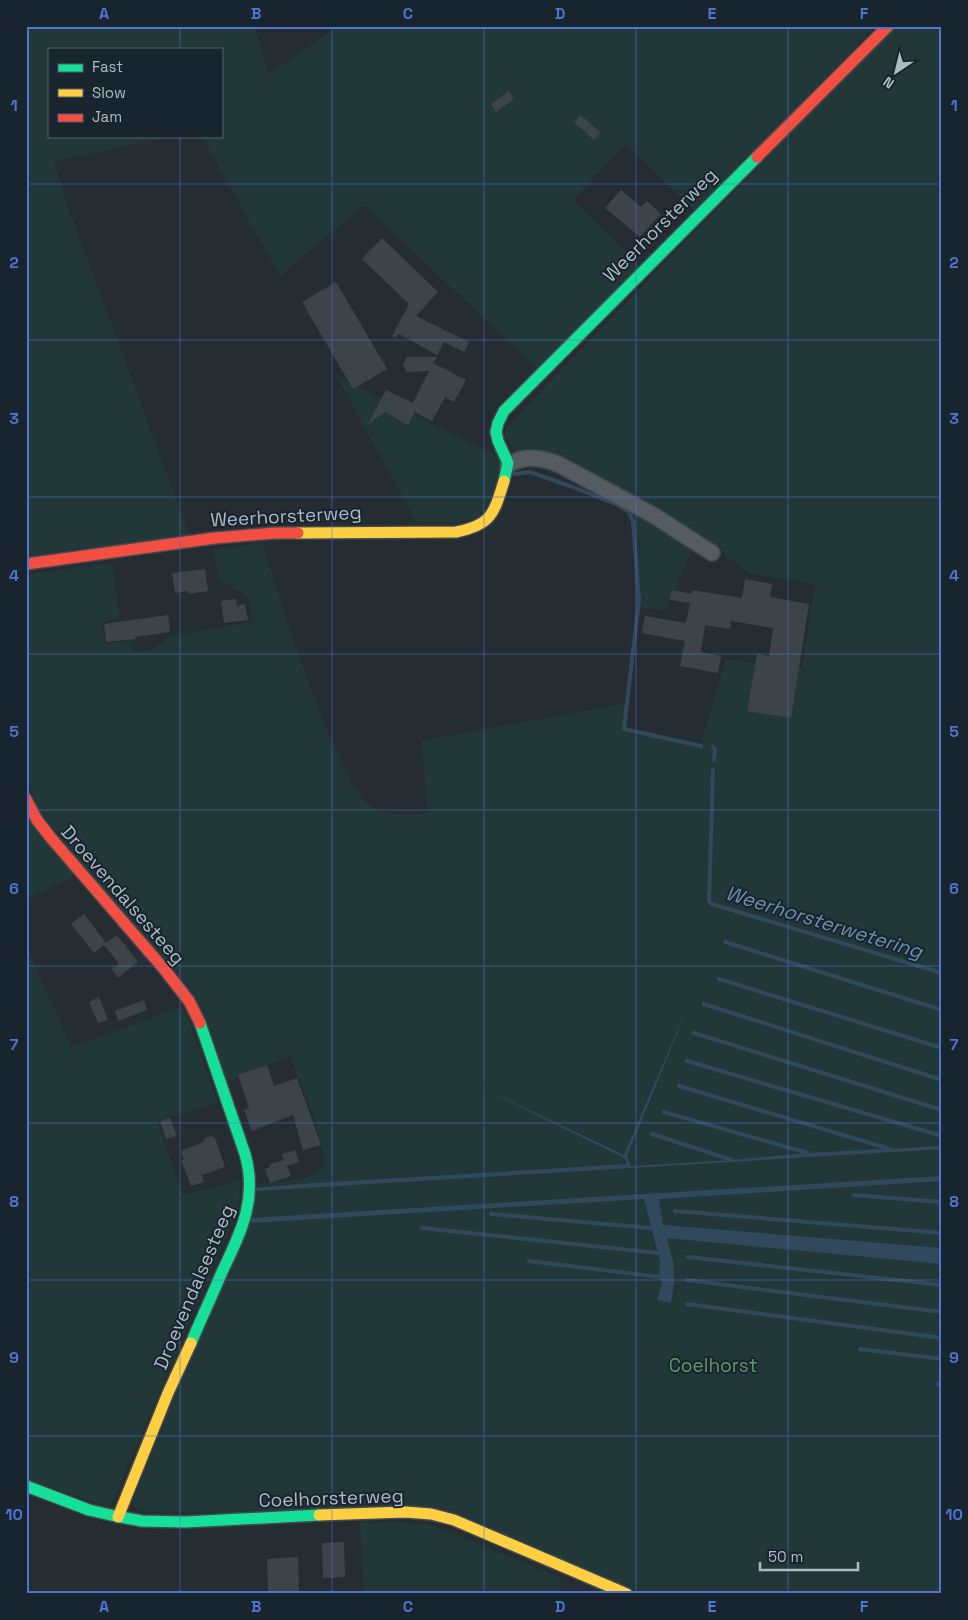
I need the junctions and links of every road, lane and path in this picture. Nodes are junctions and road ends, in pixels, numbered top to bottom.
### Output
1 (888, 26) edge
2 (508, 465) junction
3 (712, 553) dead end
4 (26, 564) edge
5 (26, 799) edge
6 (26, 1486) edge
7 (118, 1517) junction
8 (627, 1594) edge

1 - 2 street, Weerhorsterweg
2 - 3 street
2 - 4 street, Weerhorsterweg
5 - 7 street, Droevendalsesteeg
6 - 7 street, Coelhorsterweg
7 - 8 street, Coelhorsterweg

